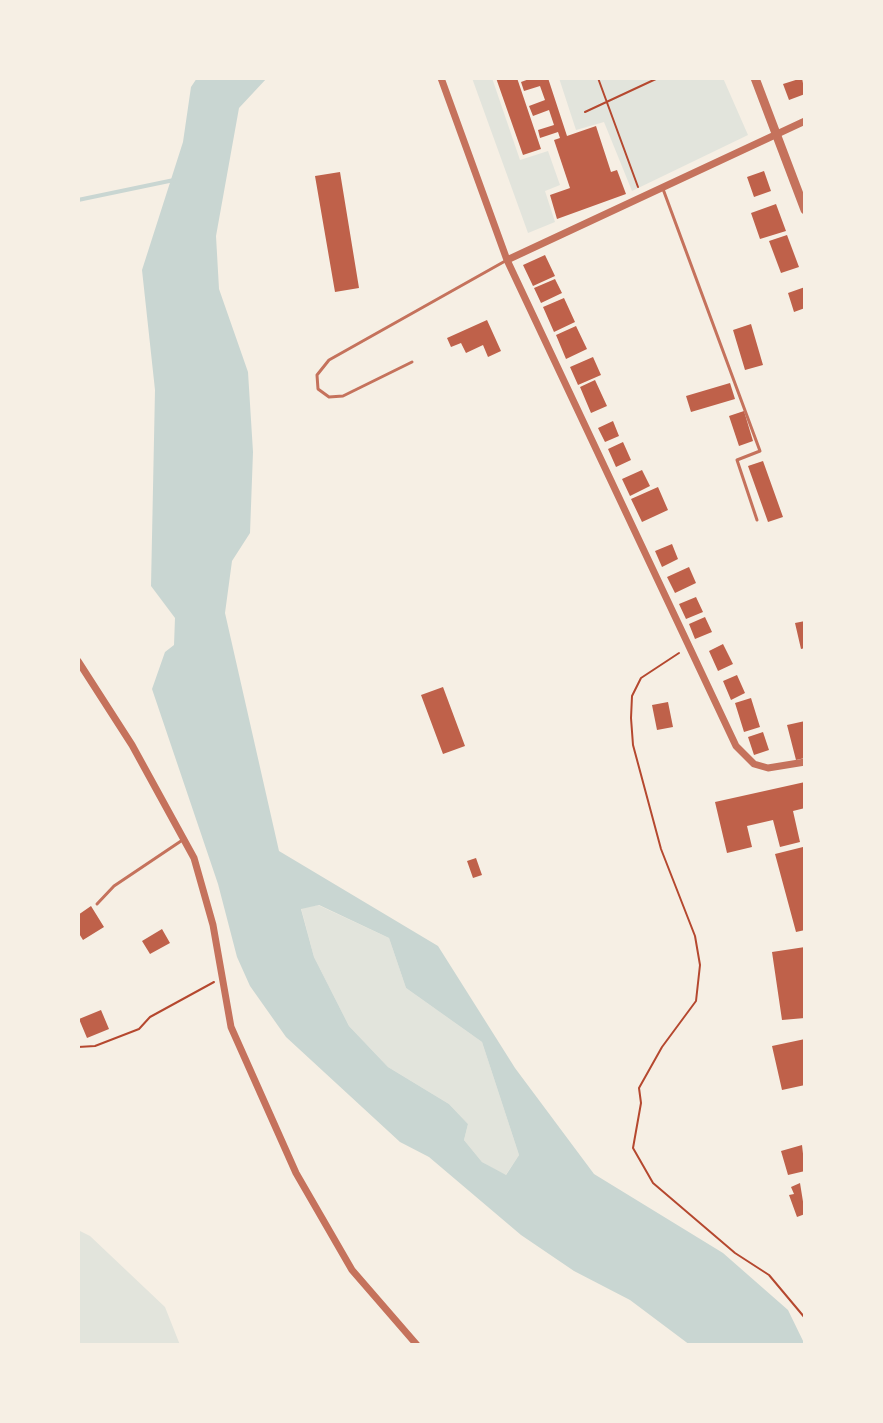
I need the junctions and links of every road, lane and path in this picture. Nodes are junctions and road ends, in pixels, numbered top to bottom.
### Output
1 (441, 78) edge
2 (598, 78) edge
3 (658, 78) edge
4 (755, 78) edge
5 (607, 102) junction
6 (585, 112) dead end
7 (805, 121) edge
8 (776, 132) junction
9 (662, 185) junction
10 (642, 195) junction
11 (805, 210) edge
12 (507, 260) junction
13 (412, 362) dead end
14 (757, 520) dead end
15 (687, 648) junction
16 (78, 661) edge
17 (805, 762) edge
18 (184, 839) junction
19 (97, 904) dead end
20 (222, 978) junction
21 (78, 1047) edge
22 (805, 1318) edge
23 (417, 1345) edge

1 - 12 street
2 - 5 path
3 - 5 path
4 - 8 street
5 - 6 path
5 - 10 path
7 - 8 street
8 - 9 street
8 - 11 street
9 - 10 street
9 - 14 lane
10 - 12 street
12 - 13 lane
12 - 15 street
15 - 17 street
15 - 22 path
16 - 18 street
18 - 19 lane
18 - 20 street
20 - 21 path
20 - 23 street

